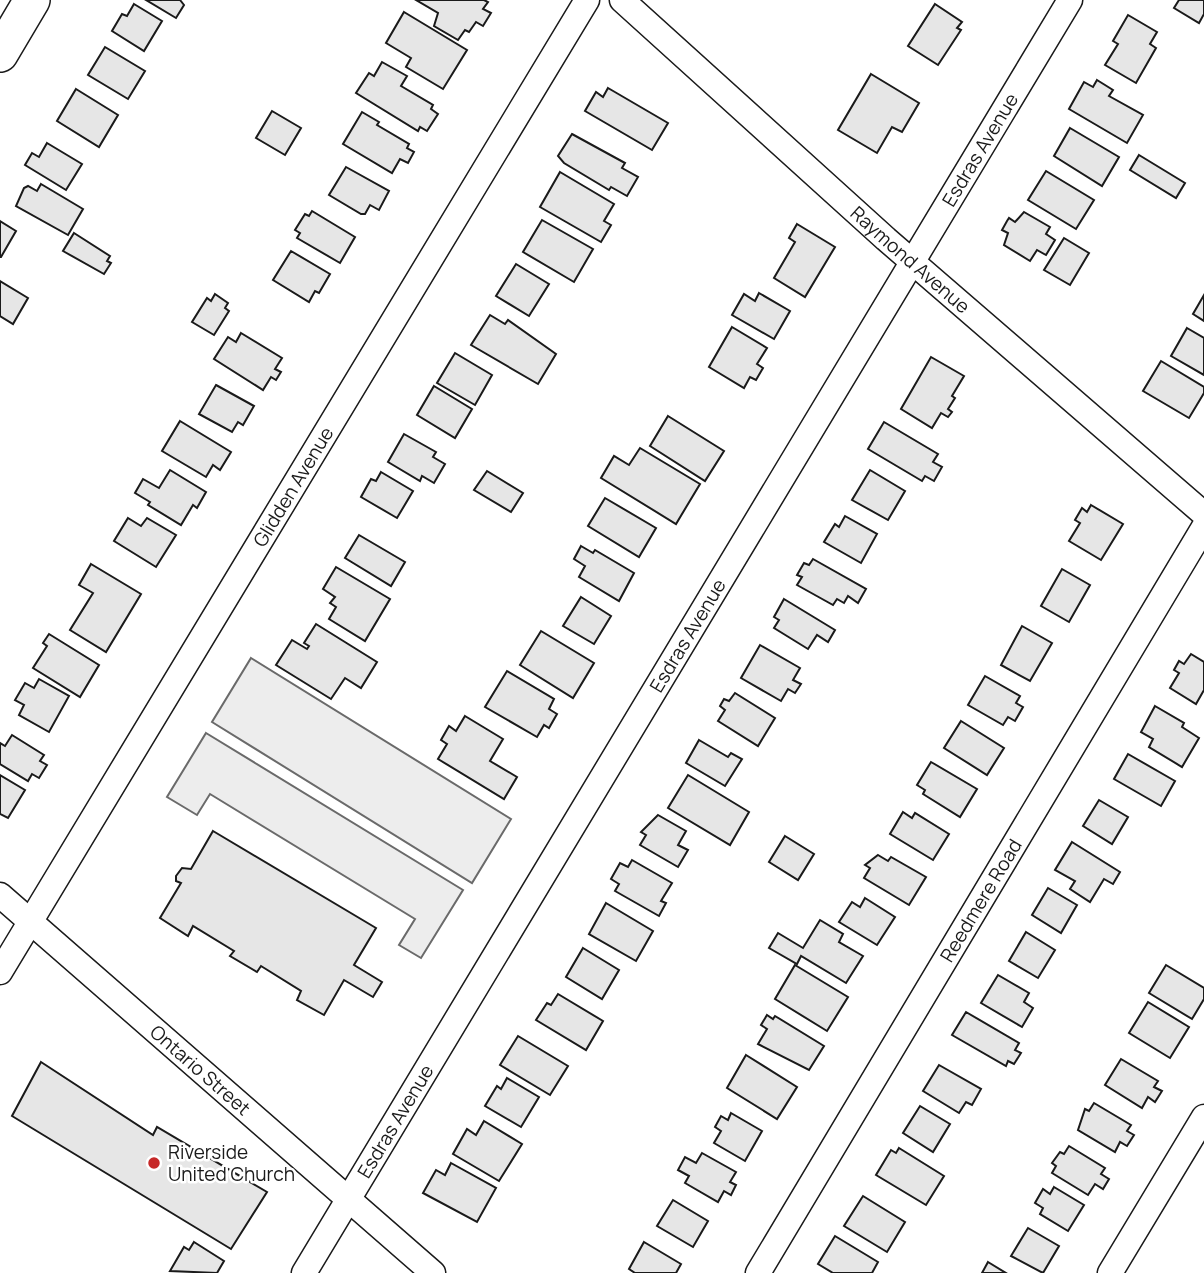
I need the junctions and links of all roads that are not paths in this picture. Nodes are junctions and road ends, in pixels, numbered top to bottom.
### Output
1 (32, 0) edge
2 (587, 0) edge
3 (622, 0) edge
4 (1070, 0) edge
5 (0, 54) edge
6 (913, 263) junction
7 (1204, 514) edge
8 (1204, 527) edge
9 (0, 895) edge
10 (29, 921) junction
11 (0, 972) edge
12 (1204, 1116) edge
13 (347, 1201) junction
14 (304, 1273) edge
15 (433, 1273) edge
16 (758, 1273) edge
17 (1110, 1273) edge

1 - 5 street
2 - 10 street, Glidden Avenue
3 - 6 street, Raymond Avenue
4 - 6 street, Esdras Avenue
6 - 7 street, Raymond Avenue
6 - 13 street, Esdras Avenue
8 - 16 street, Reedmere Road
9 - 10 street, Ontario Street
10 - 11 street, Glidden Avenue
10 - 13 street, Ontario Street
12 - 17 street
13 - 14 street, Esdras Avenue
13 - 15 street, Ontario Street

